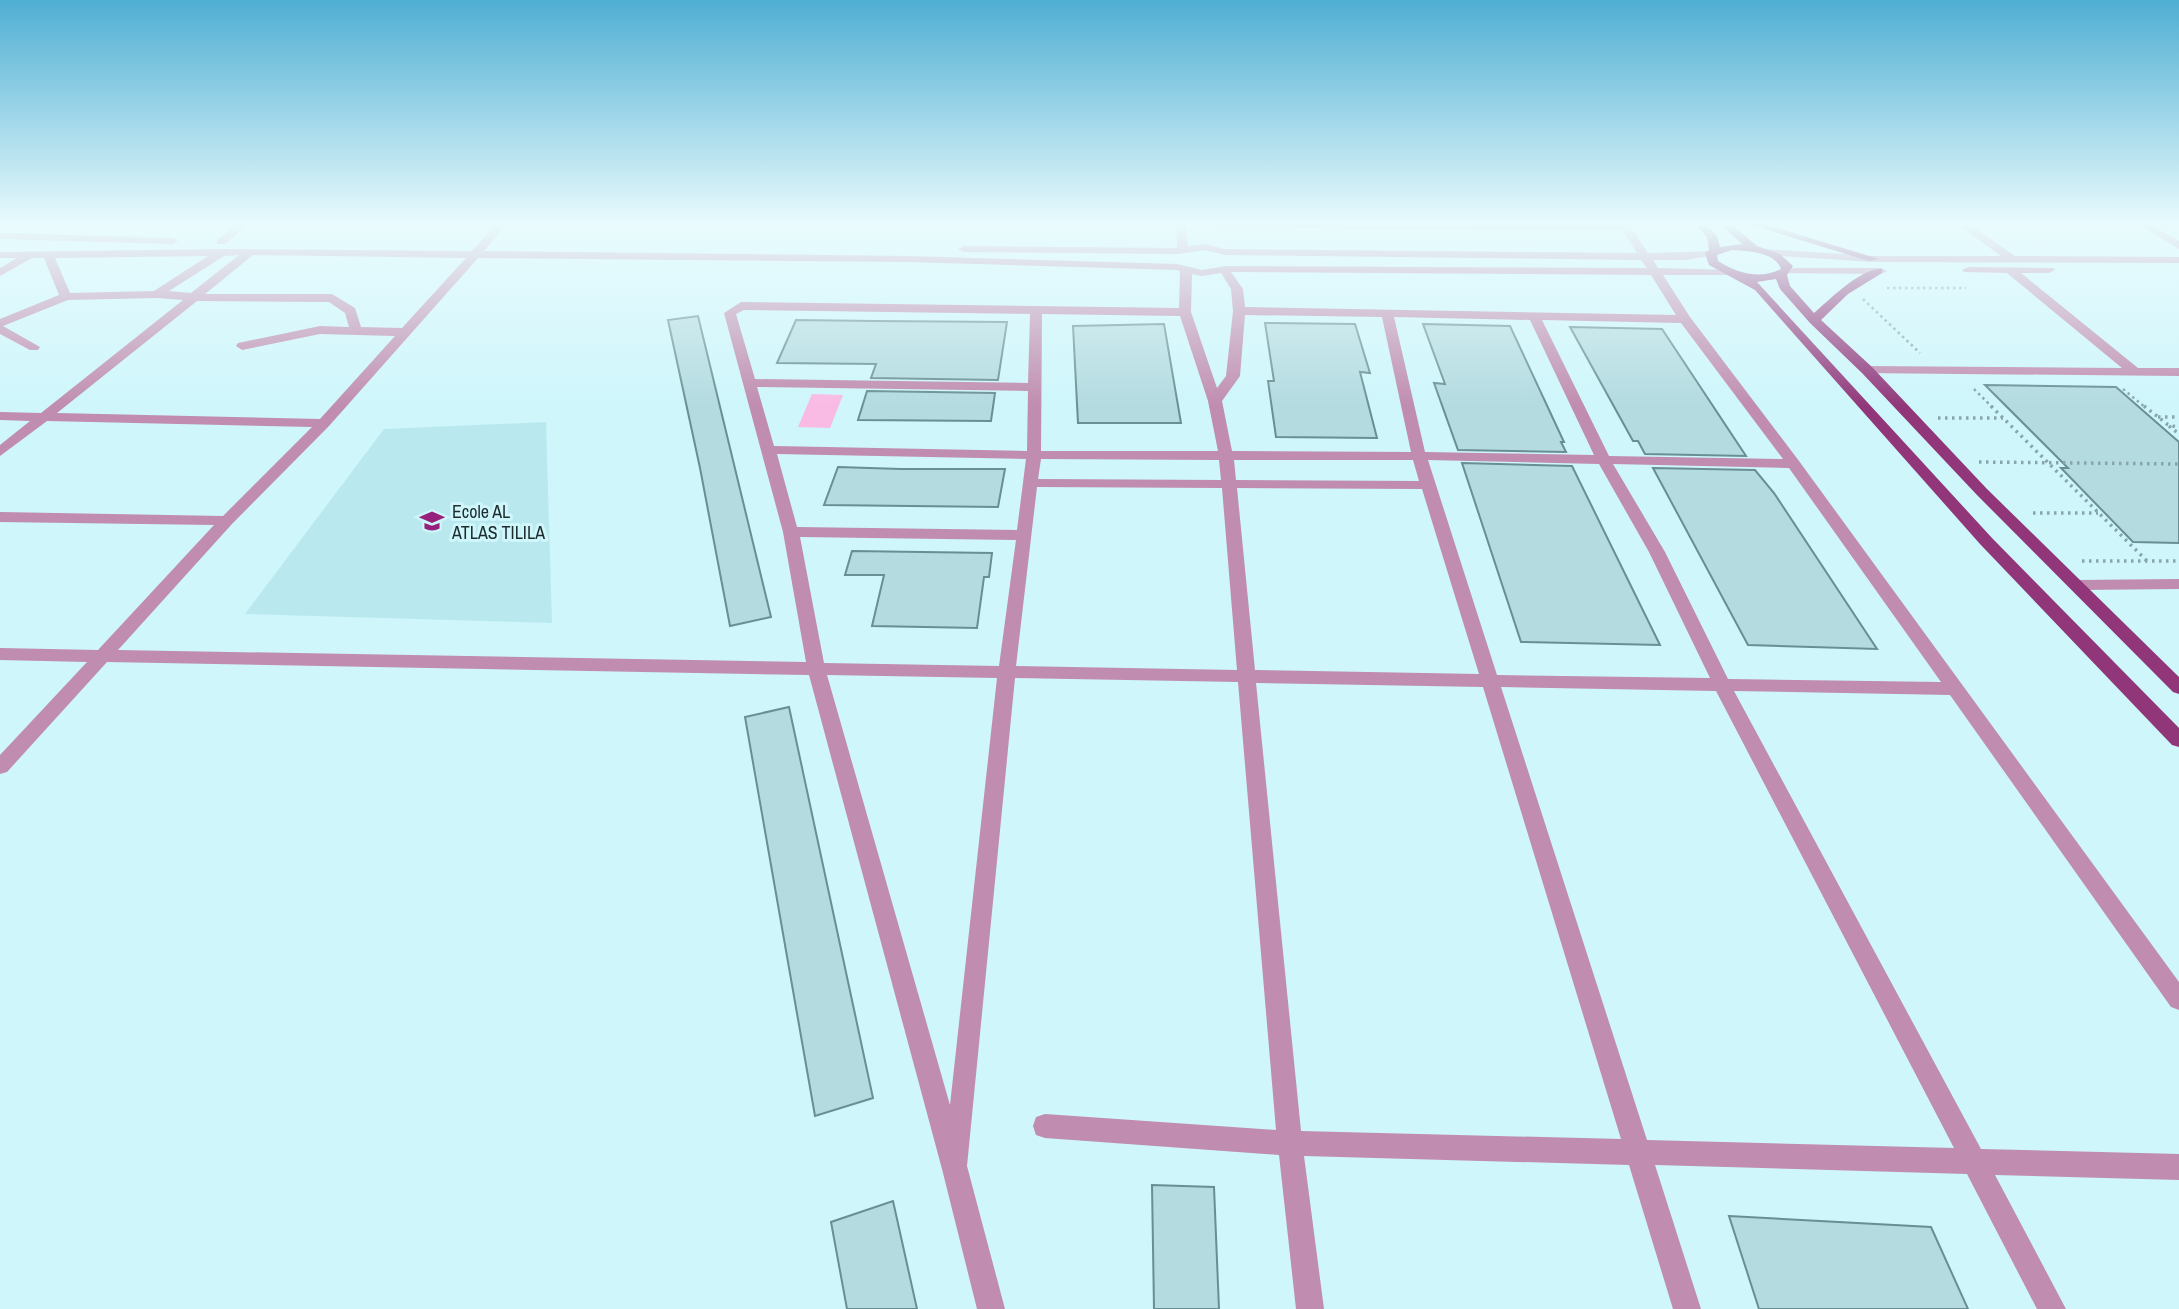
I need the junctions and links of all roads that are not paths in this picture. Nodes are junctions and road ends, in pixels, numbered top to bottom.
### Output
1 (61, 285) edge
2 (169, 285) edge
3 (208, 285) edge
4 (446, 285) edge
5 (1182, 285) edge
6 (1235, 285) edge
7 (1665, 285) edge
8 (1754, 285) edge
9 (1784, 285) edge
10 (1852, 285) edge
11 (2034, 285) edge
12 (157, 294) junction
13 (66, 297) junction
14 (193, 297) junction
15 (1036, 310) junction
16 (1239, 311) junction
17 (1185, 312) junction
18 (1387, 314) junction
19 (1534, 316) junction
20 (1685, 319) junction
21 (1814, 320) junction
22 (0, 323) edge
23 (0, 329) edge
24 (356, 330) junction
25 (404, 332) junction
26 (242, 346) dead end
27 (34, 347) dead end
28 (1867, 370) junction
29 (2134, 371) junction
30 (2179, 372) edge
31 (749, 383) junction
32 (1037, 387) junction
33 (1215, 401) junction
34 (0, 416) edge
35 (42, 417) junction
36 (324, 423) junction
37 (768, 450) junction
38 (0, 452) edge
39 (1034, 455) junction
40 (1226, 455) junction
41 (1419, 456) junction
42 (1604, 461) junction
43 (1794, 464) junction
44 (1030, 483) junction
45 (1228, 485) junction
46 (1428, 485) junction
47 (0, 517) edge
48 (227, 521) junction
49 (791, 532) junction
50 (1024, 535) junction
51 (2179, 584) edge
52 (2078, 585) junction
53 (0, 654) edge
54 (104, 656) junction
55 (816, 668) junction
56 (1007, 670) junction
57 (1246, 676) junction
58 (1489, 681) junction
59 (1721, 683) junction
60 (2177, 684) edge
61 (1955, 689) junction
62 (2179, 740) edge
63 (0, 766) edge
64 (2179, 1000) edge
65 (1045, 1126) dead end
66 (1290, 1143) junction
67 (1639, 1152) junction
68 (1974, 1163) junction
69 (2179, 1167) edge
70 (955, 1169) junction
71 (991, 1309) edge
72 (1310, 1309) edge
73 (1687, 1309) edge
74 (2052, 1309) edge

1 - 13 street
2 - 12 street
3 - 14 street
4 - 25 street
5 - 17 street
6 - 16 street
7 - 20 street
8 - 62 main road
9 - 21 main road
10 - 21 main road
11 - 29 street
12 - 13 street
12 - 14 street
13 - 22 street
14 - 24 street
14 - 35 street
15 - 17 street
15 - 31 street
15 - 32 street
16 - 18 street
16 - 33 street
17 - 33 street
18 - 19 street
18 - 41 street
19 - 20 street
19 - 42 street
20 - 43 street
21 - 28 main road
23 - 27 street
24 - 25 street
24 - 26 street
25 - 36 street
28 - 29 street
28 - 52 main road
29 - 30 street
31 - 32 street
31 - 37 street
32 - 39 street
33 - 40 street
34 - 35 street
35 - 36 street
35 - 38 street
36 - 48 street
37 - 39 street
37 - 49 street
39 - 40 street
39 - 44 street
40 - 41 street
40 - 45 street
41 - 42 street
41 - 46 street
42 - 43 street
42 - 59 street
43 - 61 street
44 - 45 street
44 - 50 street
45 - 46 street
45 - 57 street
46 - 58 street
47 - 48 street
48 - 54 street
49 - 50 street
49 - 55 street
50 - 56 street
51 - 52 street
52 - 60 main road
53 - 54 street
54 - 55 street
54 - 63 street
55 - 56 street
55 - 70 street
56 - 57 street
56 - 70 street
57 - 58 street
57 - 66 street
58 - 59 street
58 - 67 street
59 - 61 street
59 - 68 street
61 - 64 street
65 - 66 street
66 - 67 street
66 - 72 street
67 - 68 street
67 - 73 street
68 - 69 street
68 - 74 street
70 - 71 street

